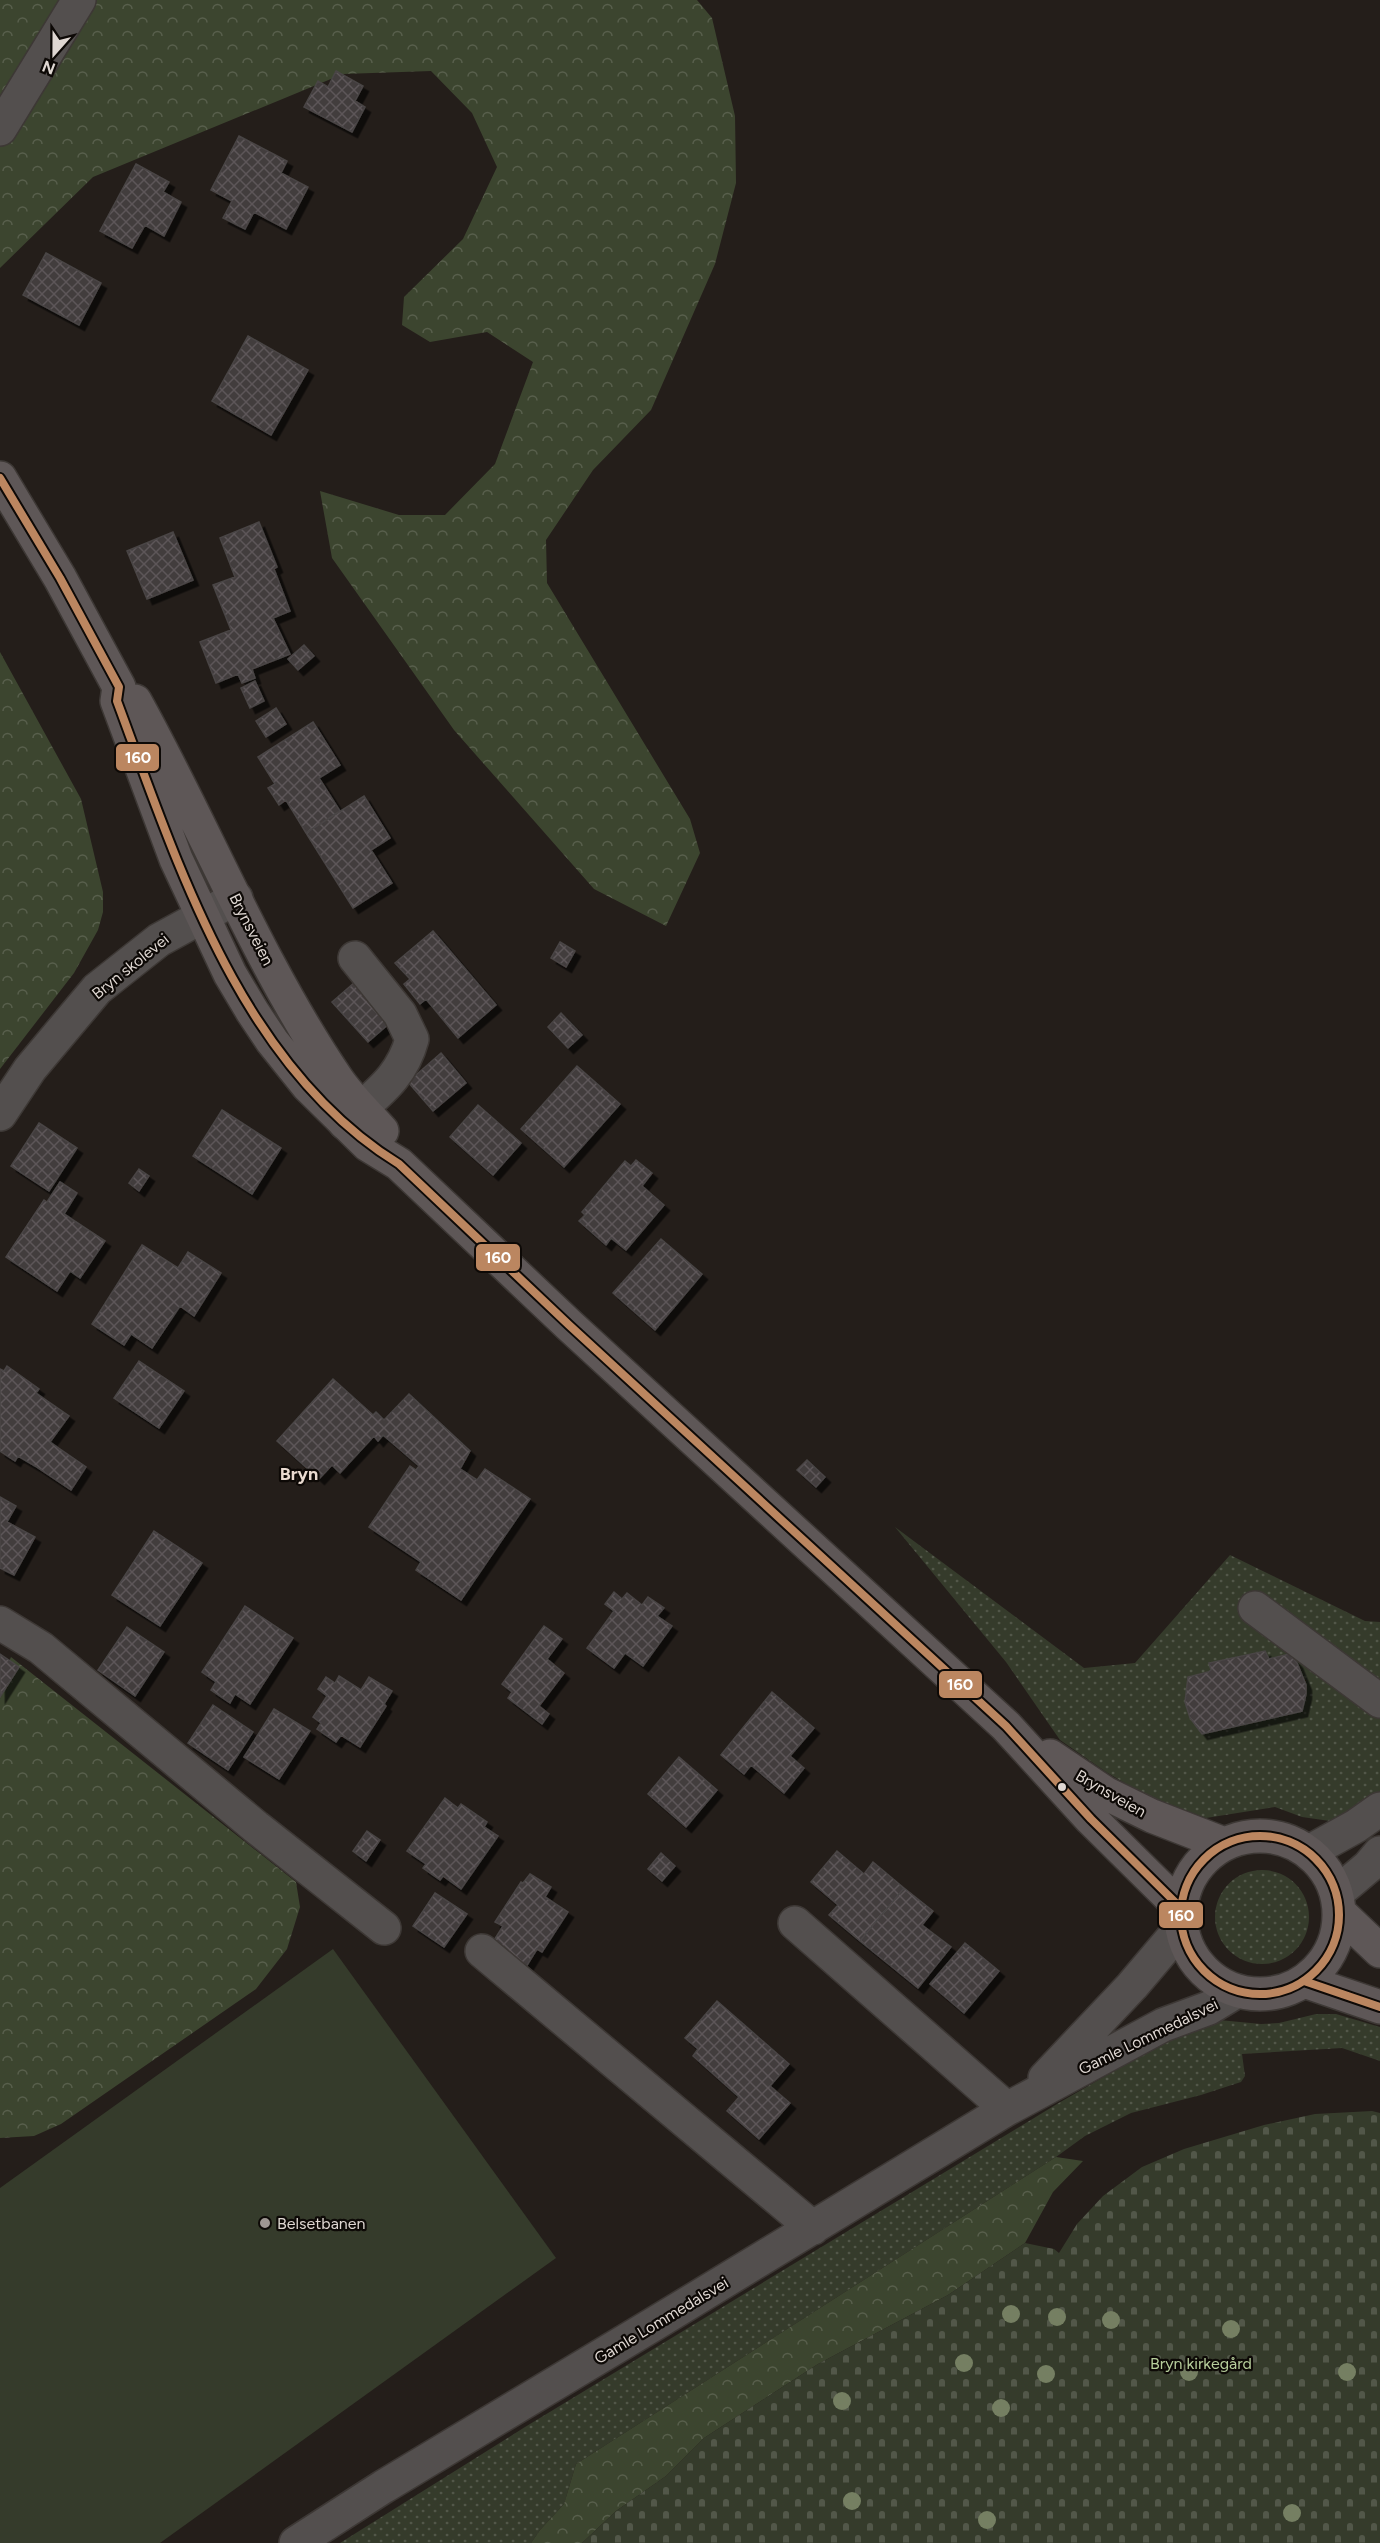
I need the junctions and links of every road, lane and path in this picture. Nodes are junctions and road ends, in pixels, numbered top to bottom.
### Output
1 (79, 0) edge
2 (0, 129) edge
3 (0, 478) edge
4 (119, 687) junction
5 (236, 898) junction
6 (202, 915) junction
7 (355, 958) dead end
8 (0, 1114) edge
9 (353, 1115) junction
10 (1255, 1608) dead end
11 (0, 1623) edge
12 (1380, 1701) edge
13 (1006, 1726) junction
14 (1380, 1809) edge
15 (1224, 1844) junction
16 (1309, 1852) junction
17 (1380, 1853) edge
18 (1338, 1903) junction
19 (1182, 1918) junction
20 (795, 1923) dead end
21 (384, 1928) dead end
22 (482, 1951) dead end
23 (1380, 1951) edge
24 (1304, 1982) junction
25 (1237, 1991) junction
26 (1380, 2007) edge
27 (1017, 2103) junction
28 (813, 2228) junction
29 (296, 2543) edge

1 - 2 street
3 - 4 main road, Brynsveien
4 - 5 main road, Brynsveien
4 - 6 main road, Brynsveien
5 - 6 street, Bryn skolevei
5 - 9 main road, Brynsveien
6 - 8 street, Bryn skolevei
6 - 9 main road, Brynsveien
7 - 9 street
9 - 13 main road, Brynsveien
10 - 12 street
11 - 21 street
13 - 15 main road, Brynsveien
13 - 19 main road, Brynsveien
14 - 16 street
15 - 16 main road
15 - 19 main road
16 - 18 main road
17 - 18 street
18 - 23 main road
18 - 24 main road
19 - 25 main road
19 - 27 street, Gamle Lommedalsvei
20 - 27 street
22 - 28 street
24 - 25 main road
24 - 26 main road
25 - 27 street, Gamle Lommedalsvei
27 - 28 street, Gamle Lommedalsvei
28 - 29 street, Gamle Lommedalsvei

